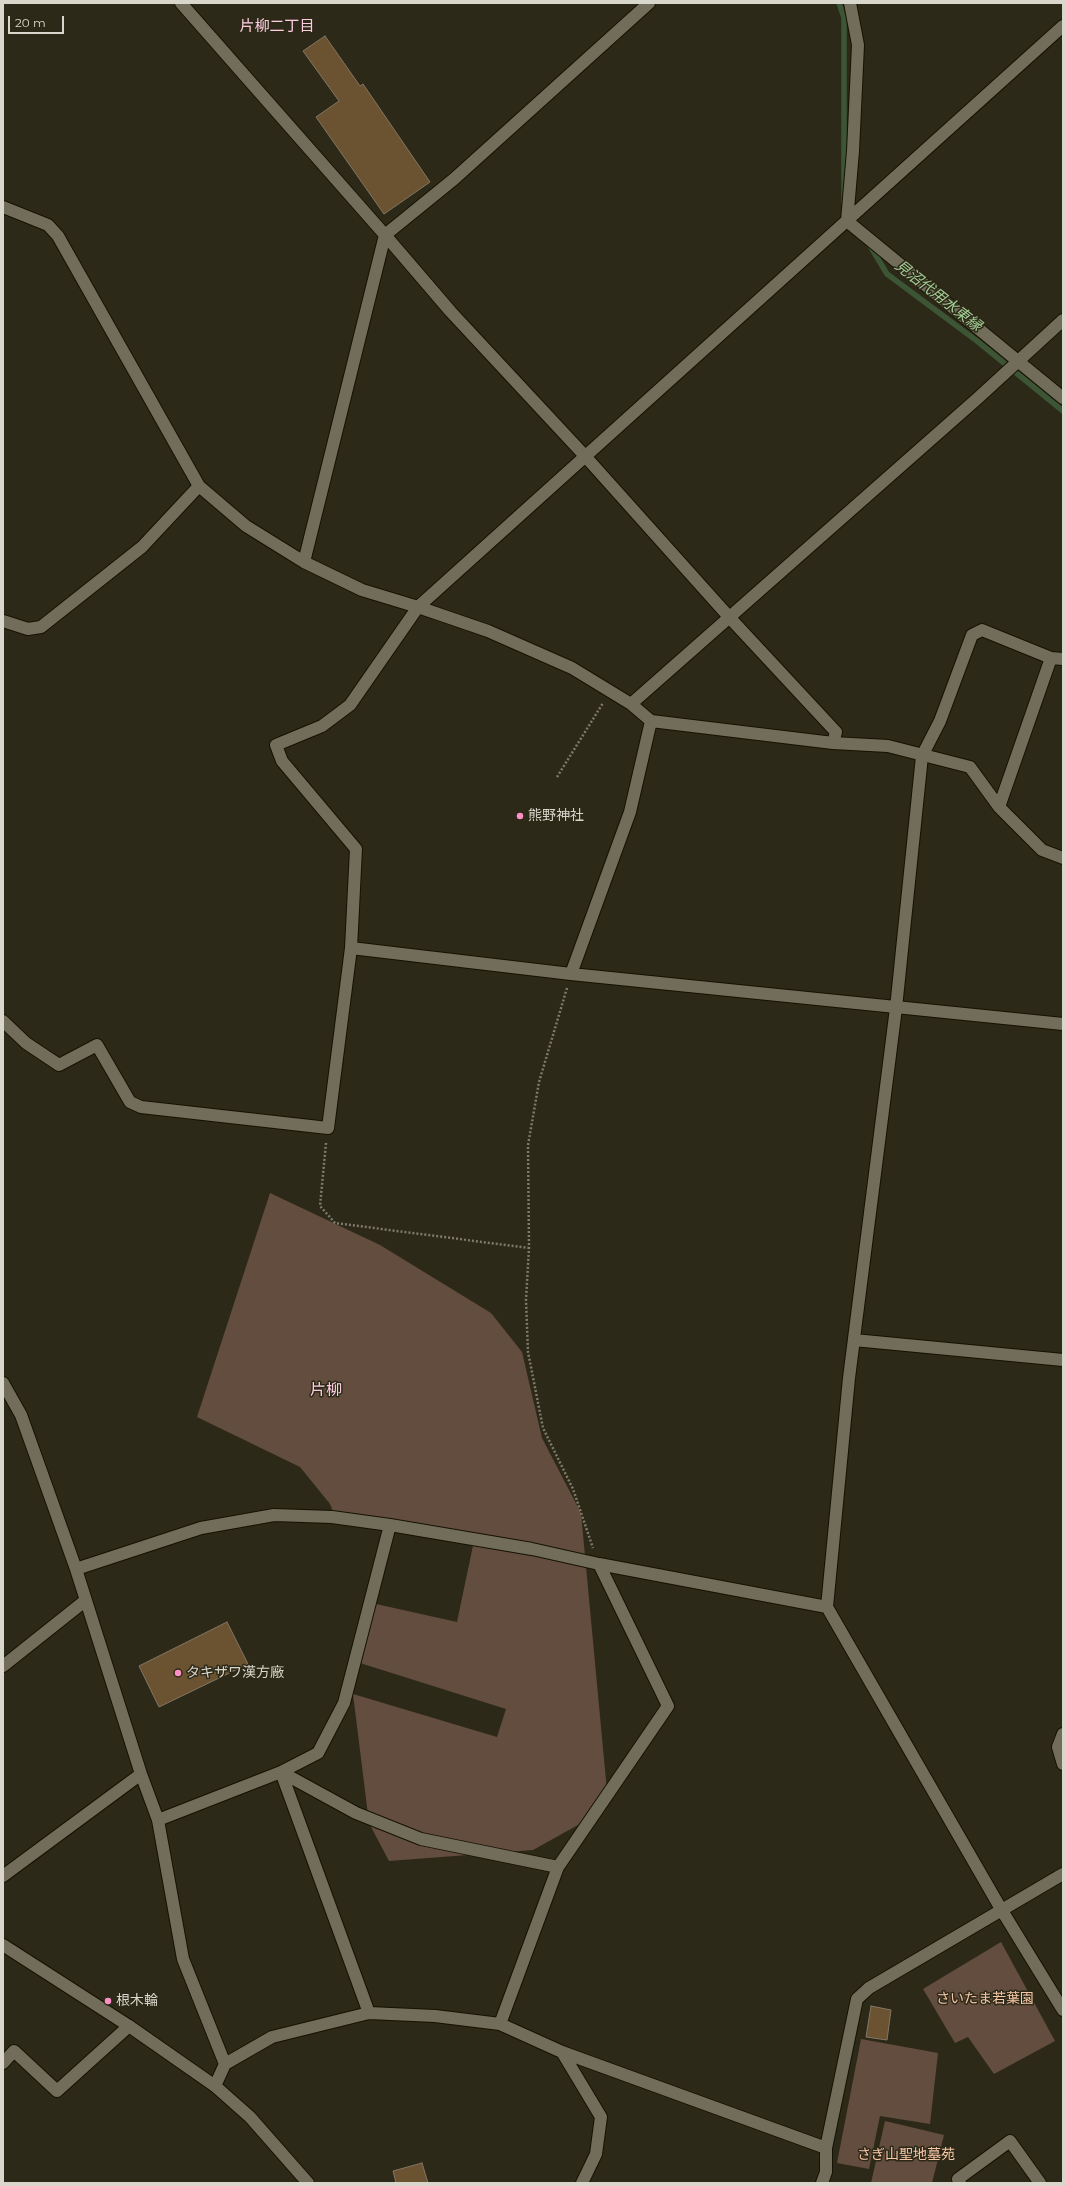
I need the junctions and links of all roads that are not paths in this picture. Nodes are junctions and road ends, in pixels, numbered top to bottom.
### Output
1 (649, 3) edge
2 (850, 3) edge
3 (188, 5) edge
4 (1063, 26) edge
5 (3, 207) edge
6 (847, 220) junction
7 (386, 235) junction
8 (1063, 320) edge
9 (1018, 362) junction
10 (1063, 398) edge
11 (585, 456) junction
12 (199, 486) junction
13 (304, 562) junction
14 (418, 607) junction
15 (730, 618) junction
16 (3, 621) edge
17 (1057, 658) edge
18 (631, 704) junction
19 (651, 721) junction
20 (833, 743) junction
21 (922, 756) junction
22 (999, 807) junction
23 (1063, 858) edge
24 (351, 948) junction
25 (571, 974) junction
26 (896, 1008) junction
27 (3, 1021) edge
28 (1063, 1024) edge
29 (854, 1340) junction
30 (1063, 1360) edge
31 (3, 1383) edge
32 (390, 1525) junction
33 (599, 1564) junction
34 (76, 1569) junction
35 (86, 1600) junction
36 (827, 1607) junction
37 (3, 1666) edge
38 (1063, 1734) edge
39 (1063, 1764) edge
40 (281, 1772) junction
41 (141, 1774) junction
42 (158, 1820) junction
43 (558, 1867) junction
44 (1063, 1874) edge
45 (3, 1876) edge
46 (1001, 1909) junction
47 (3, 1946) edge
48 (1063, 2010) edge
49 (369, 2013) junction
50 (500, 2024) junction
51 (129, 2026) junction
52 (562, 2052) junction
53 (3, 2063) edge
54 (225, 2064) junction
55 (215, 2086) junction
56 (826, 2148) junction
57 (308, 2183) edge
58 (582, 2183) edge
59 (822, 2183) edge
60 (960, 2183) edge
61 (1040, 2183) edge

1 - 7 street
2 - 6 street
3 - 7 street
4 - 6 street
5 - 12 street
6 - 9 street
6 - 11 street
7 - 11 street
7 - 13 street
8 - 9 street
9 - 10 street
9 - 15 street
11 - 14 street
11 - 15 street
12 - 13 street
12 - 16 street
13 - 14 street
14 - 18 street
14 - 24 street
15 - 18 street
15 - 20 street
17 - 21 street
17 - 22 street
18 - 19 street
19 - 20 street
19 - 25 street
20 - 21 street
21 - 22 street
21 - 26 street
22 - 23 street
24 - 25 street
24 - 27 street
25 - 26 street
26 - 28 street
26 - 29 street
29 - 30 street
29 - 36 street
31 - 34 street
32 - 33 street
32 - 34 street
32 - 40 street
33 - 36 street
33 - 43 street
34 - 35 street
35 - 37 street
35 - 41 street
36 - 46 street
38 - 39 street
40 - 42 street
40 - 43 street
40 - 49 street
41 - 42 street
41 - 45 street
42 - 54 street
43 - 50 street
44 - 46 street
46 - 48 street
46 - 56 street
47 - 51 street
49 - 50 street
49 - 54 street
50 - 52 street
51 - 53 street
51 - 55 street
52 - 56 street
52 - 58 street
54 - 55 street
55 - 57 street
56 - 59 street
60 - 61 street

